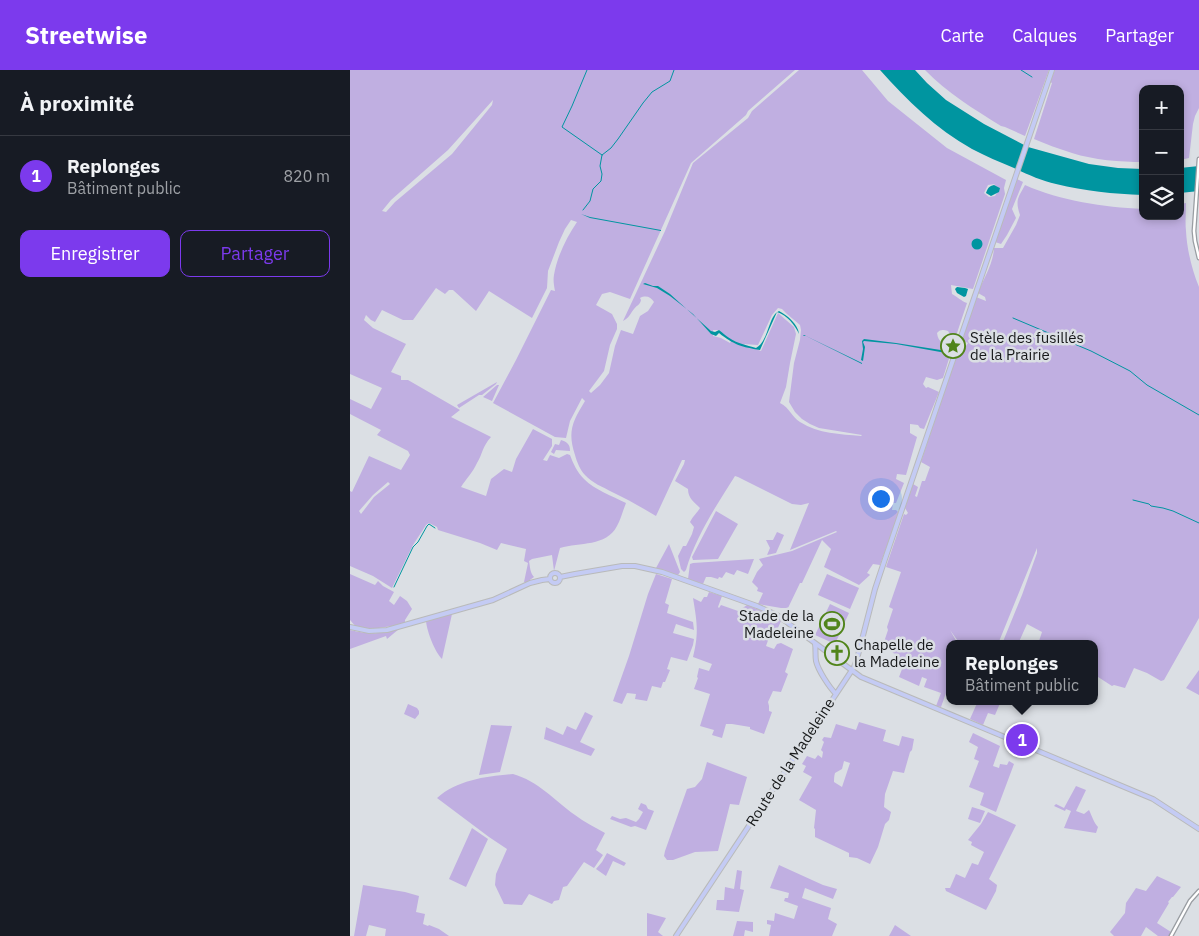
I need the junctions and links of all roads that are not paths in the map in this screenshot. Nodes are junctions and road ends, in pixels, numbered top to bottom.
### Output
1 (1051, 71) edge
2 (1199, 158) edge
3 (1199, 258) edge
4 (350, 628) edge
5 (815, 644) junction
6 (855, 664) junction
7 (846, 666) junction
8 (852, 671) junction
9 (836, 694) junction
10 (1199, 829) edge
11 (1199, 891) edge
12 (676, 936) edge
13 (1172, 936) edge

1 - 6 main road, Route de la Madeleine
2 - 3 street
4 - 5 main road
5 - 7 main road
5 - 9 main road
6 - 7 main road
6 - 8 main road, Route de la Madeleine
7 - 8 main road
8 - 9 main road, Route de la Madeleine
8 - 10 main road
9 - 12 main road, Route de la Madeleine
11 - 13 street

